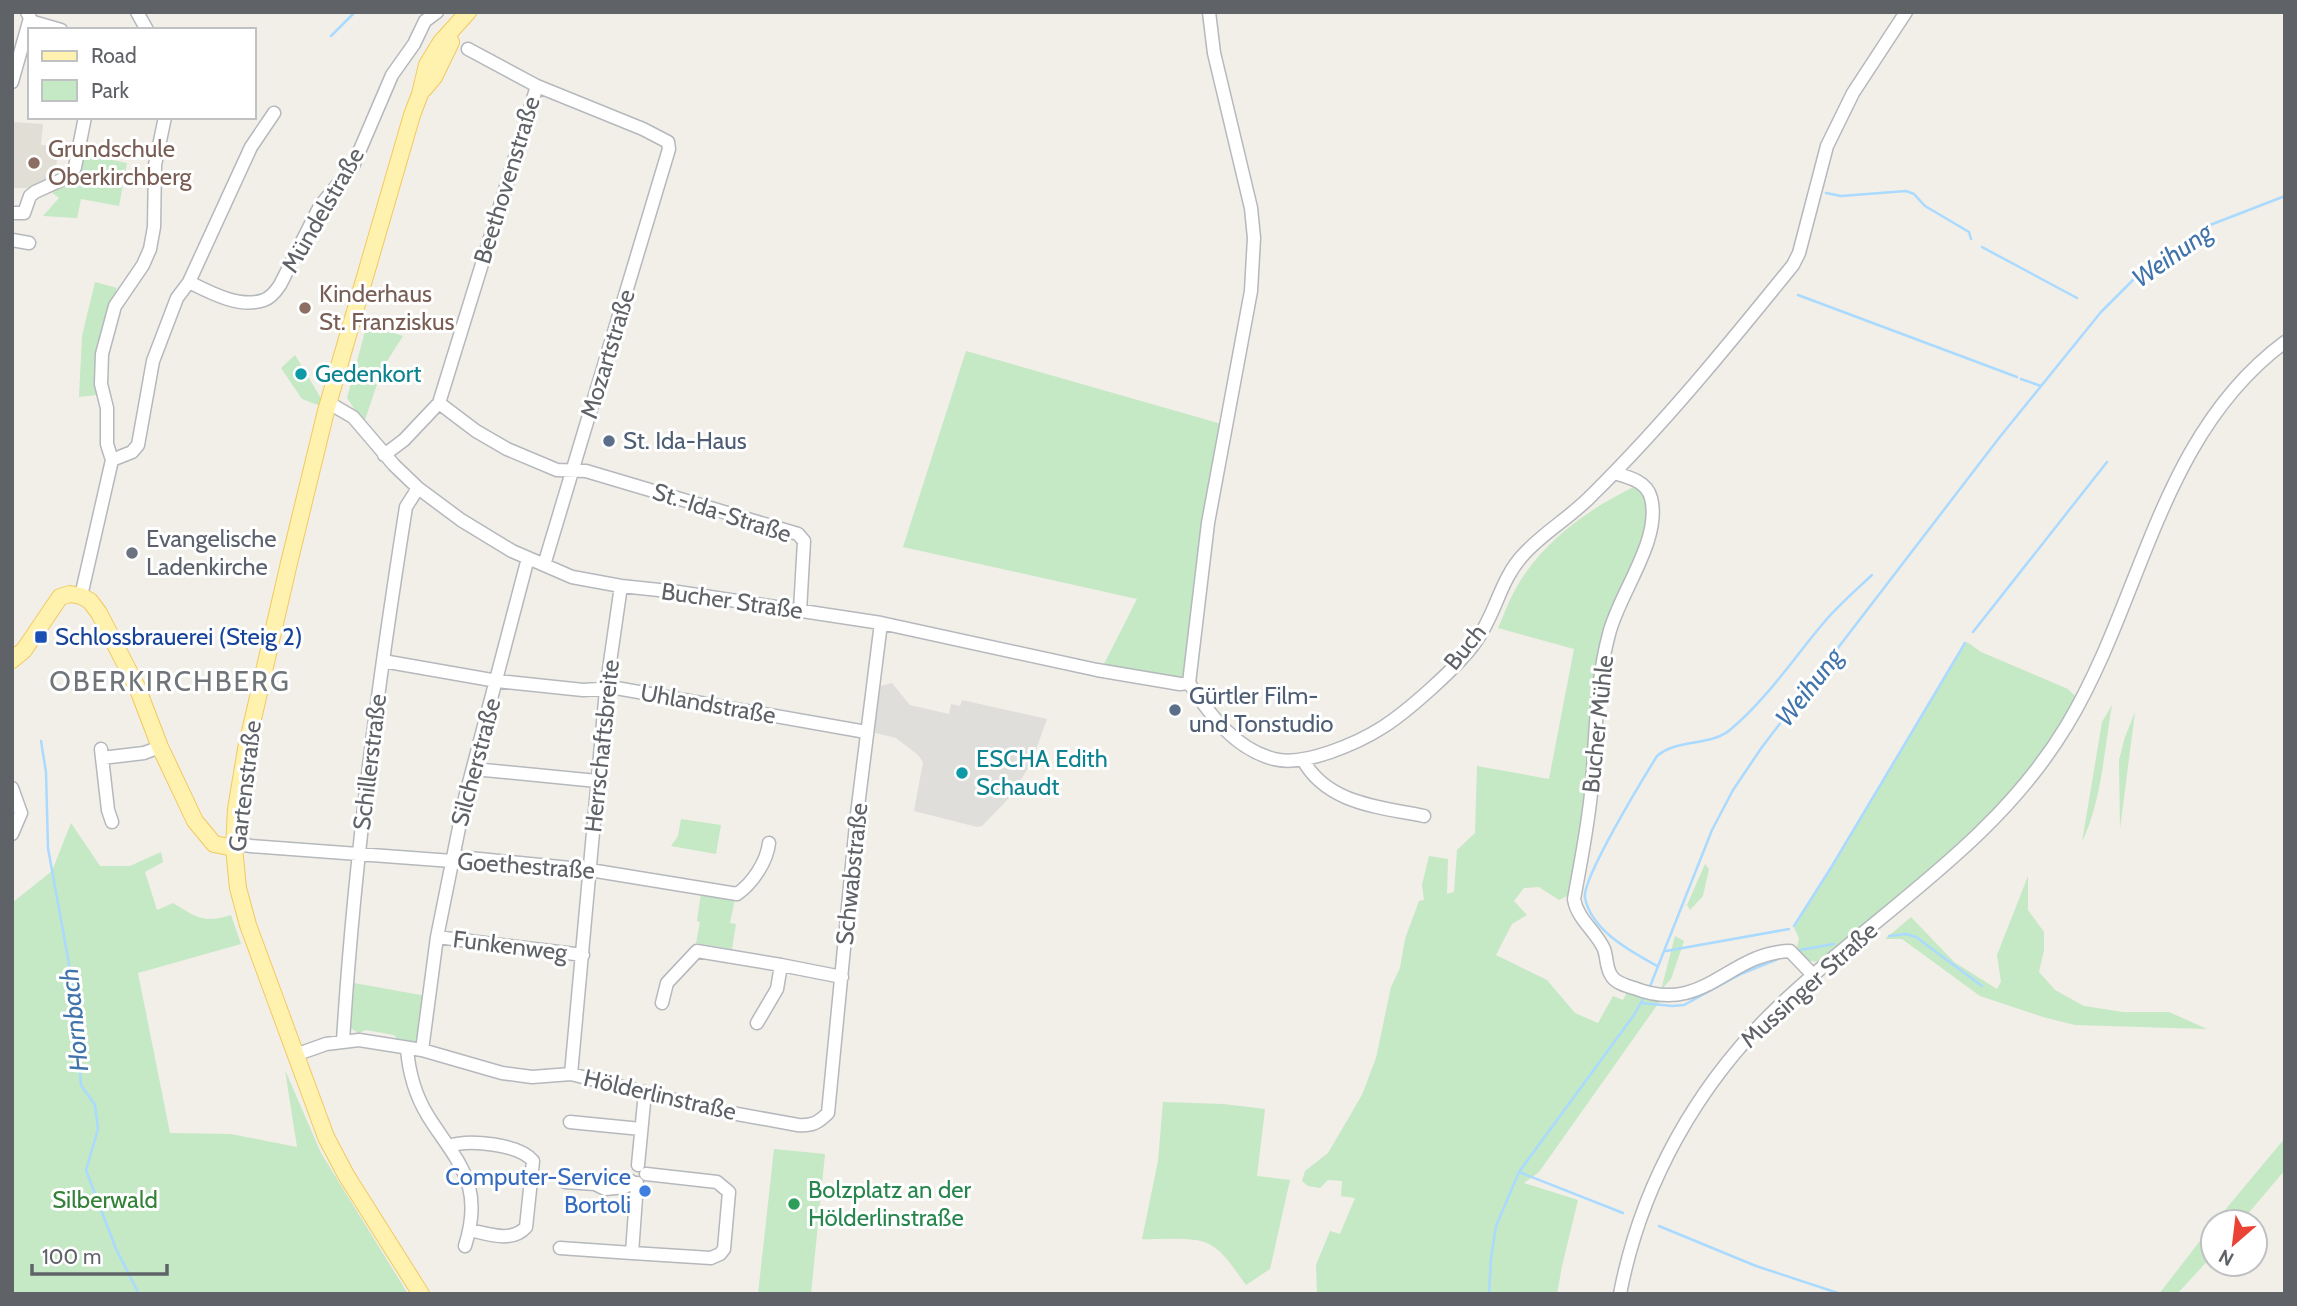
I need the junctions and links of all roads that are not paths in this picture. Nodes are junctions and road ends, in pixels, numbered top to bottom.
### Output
1 (137, 12) edge
2 (437, 12) edge
3 (1209, 12) edge
4 (1906, 12) edge
5 (30, 16) edge
6 (463, 18) edge
7 (57, 28) edge
8 (146, 28) edge
9 (468, 49) dead end
10 (12, 82) edge
11 (537, 86) junction
12 (274, 113) dead end
13 (85, 119) edge
14 (165, 119) edge
15 (668, 142) joint
16 (12, 213) edge
17 (12, 240) edge
18 (29, 243) dead end
19 (189, 282) junction
20 (2285, 342) edge
21 (329, 403) junction
22 (439, 403) junction
23 (384, 454) junction
24 (112, 460) junction
25 (573, 469) junction
26 (1614, 473) junction
27 (418, 488) junction
28 (528, 558) junction
29 (544, 565) junction
30 (621, 586) junction
31 (81, 596) junction
32 (800, 611) junction
33 (881, 623) junction
34 (12, 660) edge
35 (383, 661) junction
36 (497, 681) junction
37 (1189, 683) junction
38 (606, 690) junction
39 (866, 732) junction
40 (160, 747) junction
41 (1303, 760) junction
42 (474, 769) junction
43 (597, 781) junction
44 (12, 788) edge
45 (1424, 816) dead end
46 (236, 817) junction
47 (112, 822) dead end
48 (206, 833) junction
49 (12, 834) edge
50 (769, 844) dead end
51 (234, 846) junction
52 (359, 854) junction
53 (452, 861) junction
54 (590, 870) junction
55 (438, 937) junction
56 (583, 955) junction
57 (781, 965) junction
58 (1814, 976) junction
59 (842, 977) junction
60 (662, 1003) dead end
61 (757, 1023) dead end
62 (343, 1041) junction
63 (408, 1049) junction
64 (422, 1051) junction
65 (295, 1055) junction
66 (571, 1074) junction
67 (645, 1092) junction
68 (570, 1122) dead end
69 (819, 1122) joint
70 (641, 1129) junction
71 (449, 1146) junction
72 (638, 1176) junction
73 (565, 1182) dead end
74 (470, 1230) junction
75 (465, 1246) dead end
76 (560, 1248) dead end
77 (632, 1253) junction
78 (421, 1294) edge
79 (1620, 1294) edge

1 - 8 street
2 - 6 street, Mündelstraße
2 - 19 street, Mündelstraße
3 - 37 street
4 - 26 street
5 - 7 street
5 - 10 street
6 - 21 main road, Gartenstraße
9 - 11 street, Beethovenstraße
11 - 15 street, Beethovenstraße
11 - 22 street, Beethovenstraße
12 - 19 street
13 - 16 street
14 - 24 street
15 - 25 street, Mozartstraße
17 - 18 street
19 - 24 street
20 - 58 street, Mussinger Straße
21 - 23 street, Bucher Straße
21 - 46 main road, Gartenstraße
22 - 23 street, Beethovenstraße
22 - 25 street, St.-Ida-Straße
23 - 27 street, Bucher Straße
24 - 31 street
25 - 29 street, Mozartstraße
25 - 32 street, St.-Ida-Straße
26 - 41 street, Buch
26 - 58 street, Bucher Mühle
27 - 28 street, Bucher Straße
27 - 35 street, Schillerstraße
28 - 29 street, Bucher Straße
28 - 36 street, Silcherstraße
29 - 30 street, Bucher Straße
30 - 32 street, Bucher Straße
30 - 38 street, Herrschaftsbreite
31 - 34 main road
31 - 40 main road
32 - 33 street, Bucher Straße
33 - 37 street, Bucher Straße
33 - 39 street, Schwabstraße
35 - 36 street, Uhlandstraße
35 - 52 street, Schillerstraße
36 - 38 street, Uhlandstraße
36 - 42 street, Silcherstraße
37 - 41 street, Buch
38 - 39 street, Uhlandstraße
38 - 43 street, Herrschaftsbreite
39 - 59 street, Schwabstraße
40 - 47 street
40 - 48 main road
41 - 45 street
42 - 43 street
42 - 53 street, Silcherstraße
43 - 54 street, Herrschaftsbreite
44 - 49 street
46 - 48 main road
46 - 51 main road, Gartenstraße
48 - 51 main road
50 - 54 street, Goethestraße
51 - 52 street, Goethestraße
51 - 65 main road, Gartenstraße
52 - 53 street, Goethestraße
52 - 62 street, Schillerstraße
53 - 54 street, Goethestraße
53 - 55 street, Silcherstraße
54 - 56 street, Herrschaftsbreite
55 - 56 street, Funkenweg
55 - 64 street, Silcherstraße
56 - 66 street, Herrschaftsbreite
57 - 59 street
57 - 60 street
57 - 61 street
58 - 79 street, Mussinger Straße
59 - 69 street, Schwabstraße
62 - 63 street, Hölderlinstraße
62 - 65 street, Hölderlinstraße
63 - 64 street, Hölderlinstraße
63 - 71 street
64 - 66 street, Hölderlinstraße
65 - 78 main road, Gartenstraße
66 - 67 street, Hölderlinstraße
67 - 69 street, Hölderlinstraße
67 - 70 street
68 - 70 street
70 - 72 street
71 - 74 street
71 - 74 street
72 - 73 street
72 - 77 street
72 - 77 street
74 - 75 street
76 - 77 street

